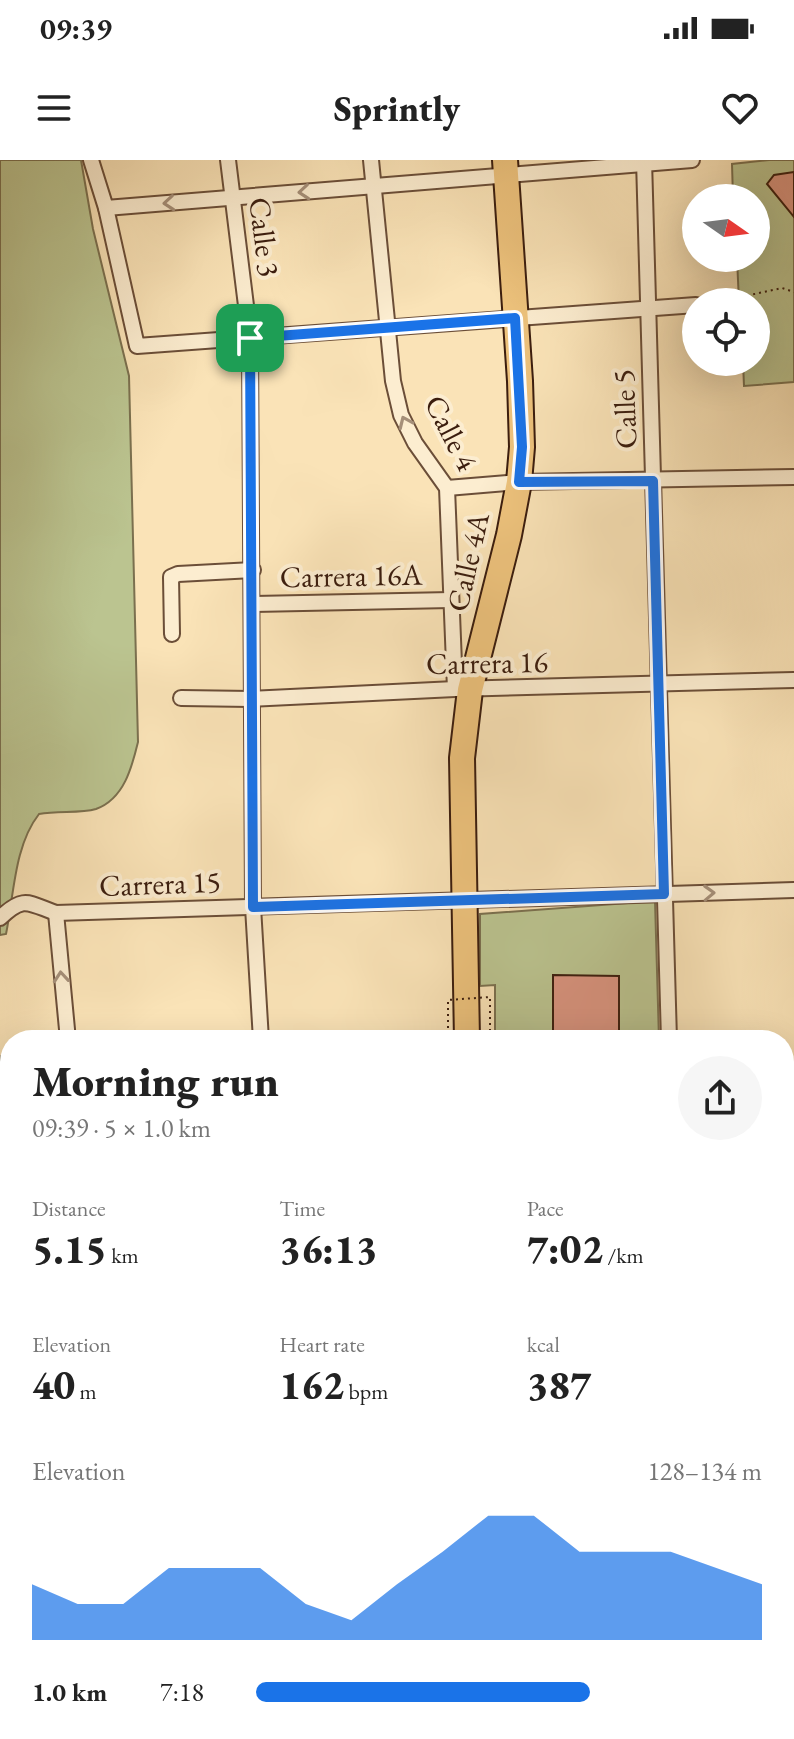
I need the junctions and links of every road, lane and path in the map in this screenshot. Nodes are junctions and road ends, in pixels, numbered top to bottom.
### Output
1 (91, 160) edge
2 (228, 160) edge
3 (371, 160) edge
4 (692, 160) edge
5 (644, 163) edge
6 (506, 168) edge
7 (374, 187) junction
8 (233, 198) junction
9 (106, 208) junction
10 (770, 291) edge
11 (794, 292) edge
12 (682, 306) edge
13 (648, 308) junction
14 (515, 318) junction
15 (387, 327) junction
16 (250, 338) junction
17 (794, 477) edge
18 (653, 481) junction
19 (519, 482) junction
20 (447, 488) junction
21 (253, 570) junction
22 (451, 600) junction
23 (252, 604) junction
24 (172, 634) dead end
25 (794, 680) edge
26 (659, 685) junction
27 (463, 690) junction
28 (181, 698) dead end
29 (251, 699) junction
30 (794, 890) edge
31 (664, 894) junction
32 (463, 900) junction
33 (253, 907) junction
34 (56, 913) junction
35 (0, 918) edge
36 (67, 1030) edge
37 (260, 1030) edge
38 (448, 1030) edge
39 (467, 1030) edge
40 (490, 1030) edge
41 (669, 1030) edge

1 - 9 street
2 - 8 street, Calle 3
3 - 7 street, Calle 4
4 - 5 street
5 - 6 street
5 - 13 street, Calle 5
6 - 7 street
6 - 14 main road, Calle 4A
7 -> 8 street
7 - 15 street, Calle 4
8 -> 9 street
8 - 16 street, Calle 3
9 - 16 street
10 - 11 path
12 - 13 street
13 - 14 street
13 - 18 street, Calle 5
14 - 15 street
14 - 19 main road, Calle 4A
15 - 16 street
20 -> 15 street, Calle 4
16 - 21 street, Calle 3
17 - 18 street
18 - 19 street
18 - 26 street, Calle 5
19 - 20 street
19 - 27 main road, Calle 4A
20 - 22 street, Calle 4
21 - 23 street, Calle 3
21 - 24 street
22 - 23 street, Carrera 16A
22 - 27 street, Calle 4
23 - 29 street, Calle 3
25 - 26 street, Carrera 16
26 - 27 street, Carrera 16
26 - 31 street, Calle 5
27 - 29 street, Carrera 16
27 - 32 main road, Calle 4
28 - 29 street, Carrera 16
29 - 33 street, Calle 3
31 -> 30 street, Carrera 15
31 - 32 street, Carrera 15
31 - 41 street, Calle 5
32 - 33 street, Carrera 15
32 - 39 main road, Calle 4
33 - 34 street, Carrera 15
33 - 37 street, Calle 3
34 - 35 street, Carrera 15
36 -> 34 street
38 - 40 path, bridge

